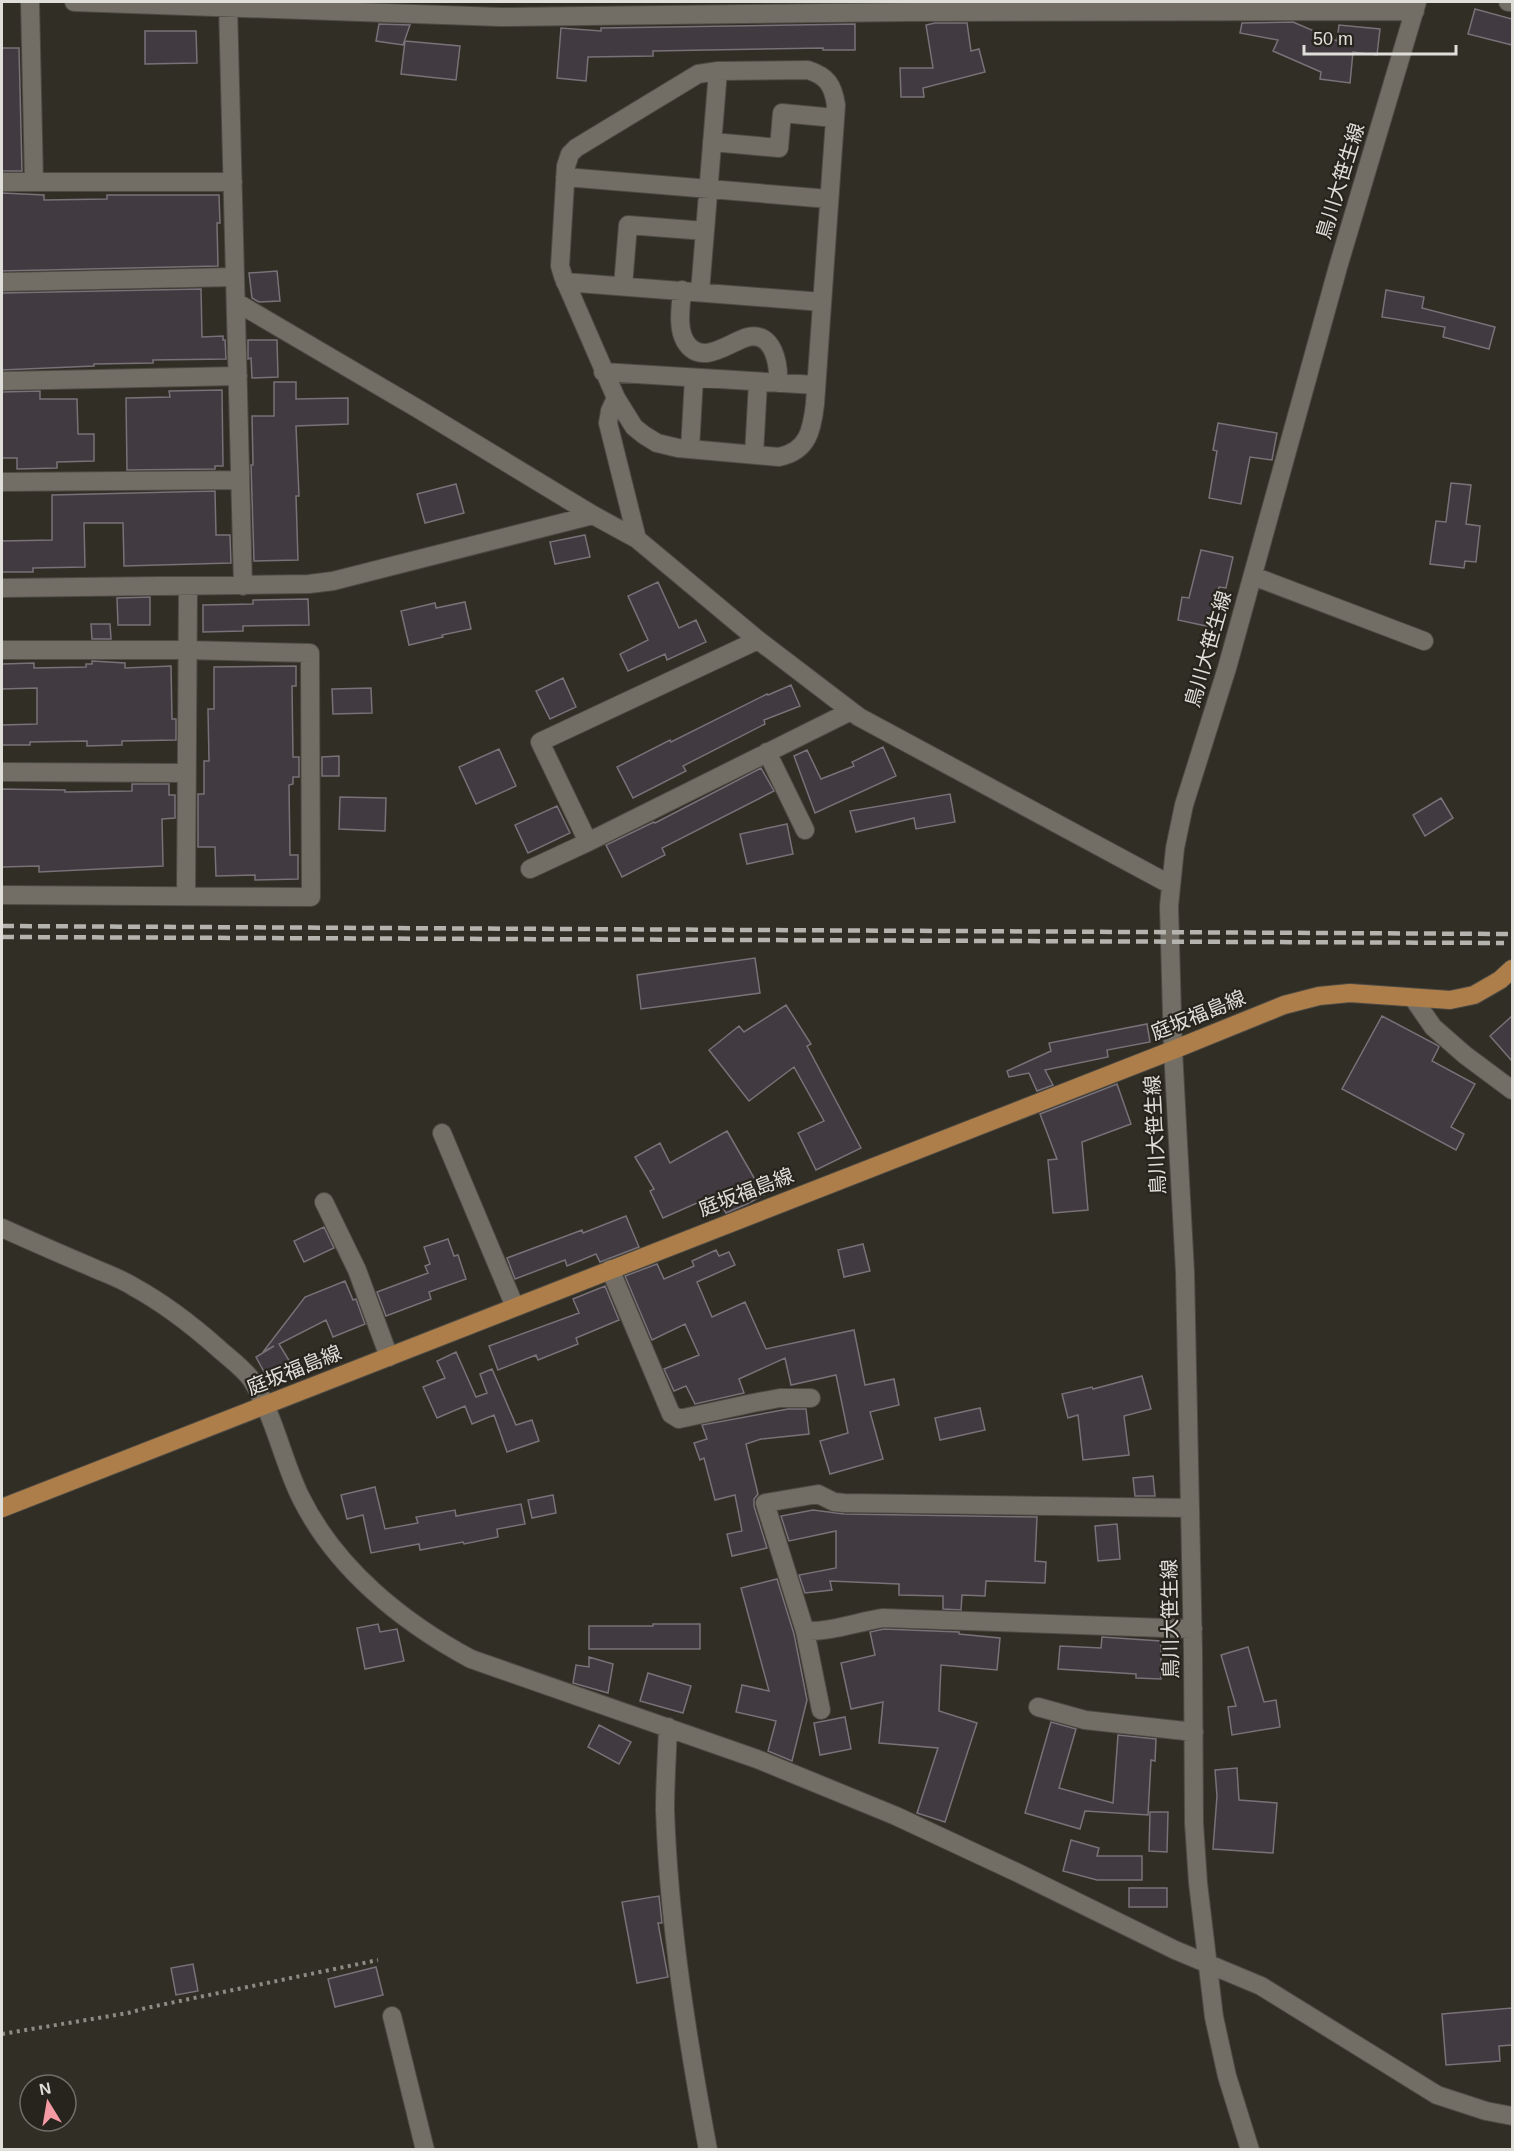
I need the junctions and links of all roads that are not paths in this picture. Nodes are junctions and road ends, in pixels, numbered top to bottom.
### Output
1 (30, 2) edge
2 (74, 2) edge
3 (228, 6) junction
4 (1416, 6) edge
5 (718, 71) junction
6 (835, 118) junction
7 (712, 142) junction
8 (565, 177) junction
9 (2, 182) edge
10 (34, 182) junction
11 (232, 182) junction
12 (708, 189) junction
13 (829, 199) junction
14 (705, 231) junction
15 (235, 276) junction
16 (2, 282) edge
17 (566, 282) junction
18 (623, 286) junction
19 (691, 291) junction
20 (236, 302) junction
21 (822, 302) junction
22 (603, 372) junction
23 (238, 376) junction
24 (694, 378) junction
25 (2, 381) edge
26 (758, 382) junction
27 (778, 383) junction
28 (816, 386) junction
29 (616, 398) junction
30 (690, 449) junction
31 (754, 454) junction
32 (240, 480) junction
33 (2, 482) edge
34 (594, 515) junction
35 (637, 539) junction
36 (1253, 576) junction
37 (243, 586) junction
38 (188, 587) junction
39 (2, 588) edge
40 (758, 640) junction
41 (1424, 641) dead end
42 (2, 650) edge
43 (187, 650) junction
44 (851, 711) junction
45 (768, 752) junction
46 (2, 772) edge
47 (186, 773) junction
48 (805, 830) dead end
49 (588, 842) junction
50 (530, 869) dead end
51 (1171, 885) junction
52 (2, 894) edge
53 (186, 896) junction
54 (1512, 969) edge
55 (1413, 998) junction
56 (1173, 1050) junction
57 (1512, 1090) edge
58 (442, 1133) dead end
59 (324, 1202) dead end
60 (2, 1228) edge
61 (610, 1269) junction
62 (515, 1307) junction
63 (389, 1356) junction
64 (812, 1398) dead end
65 (264, 1406) junction
66 (2, 1508) edge
67 (1190, 1508) junction
68 (1193, 1629) junction
69 (805, 1631) junction
70 (1038, 1707) dead end
71 (821, 1710) dead end
72 (668, 1727) junction
73 (1194, 1732) junction
74 (1208, 1963) junction
75 (392, 2016) dead end
76 (1512, 2116) edge
77 (425, 2150) edge
78 (708, 2150) edge
79 (1250, 2150) edge

1 - 10 street
2 - 3 street
3 - 4 street
3 - 11 street
4 - 36 street, 鳥川大笹生線
5 - 6 street
5 - 7 street
5 - 8 street
6 - 7 street
6 - 13 street
7 - 12 street
8 - 12 street
8 - 17 street
9 - 10 street
10 - 11 street
11 - 15 street
12 - 13 street
12 - 14 street
13 - 21 street
14 - 18 street
14 - 19 street
15 - 16 street
15 - 20 street
17 - 18 street
17 - 22 street
18 - 19 street
19 - 21 street
19 - 27 street
20 - 23 street
20 - 34 street
21 - 28 street
22 - 24 street
22 - 29 street
23 - 25 street
23 - 32 street
24 - 26 street
24 - 30 street
26 - 27 street
26 - 31 street
27 - 28 street
28 - 31 street
29 - 30 street
29 - 35 street
30 - 31 street
32 - 33 street
32 - 37 street
34 - 35 street
34 - 37 street
35 - 40 street
36 - 41 street
36 - 51 street, 鳥川大笹生線
37 - 38 street
38 - 39 street
38 - 43 street
40 - 44 street
40 - 49 street
42 - 43 street
43 - 47 street
43 - 53 street
44 - 45 street
44 - 51 street
45 - 48 street
45 - 49 street
46 - 47 street
47 - 53 street
49 - 50 street
51 - 56 street, 鳥川大笹生線
52 - 53 street
54 - 55 main road, 庭坂福島線
55 - 56 main road, 庭坂福島線
55 - 57 street
56 - 61 main road, 庭坂福島線
56 - 67 street, 鳥川大笹生線
58 - 62 street
59 - 63 street
60 - 65 street
61 - 62 main road, 庭坂福島線
61 - 64 street
62 - 63 main road, 庭坂福島線
63 - 65 main road, 庭坂福島線
65 - 66 main road, 庭坂福島線
65 - 72 street
67 - 68 street, 鳥川大笹生線
67 - 69 street
68 - 69 street
68 - 73 street, 鳥川大笹生線
69 - 71 street
70 - 73 street
72 - 74 street
72 - 78 street
73 - 74 street, 鳥川大笹生線
74 - 76 street
74 - 79 street, 鳥川大笹生線
75 - 77 street

